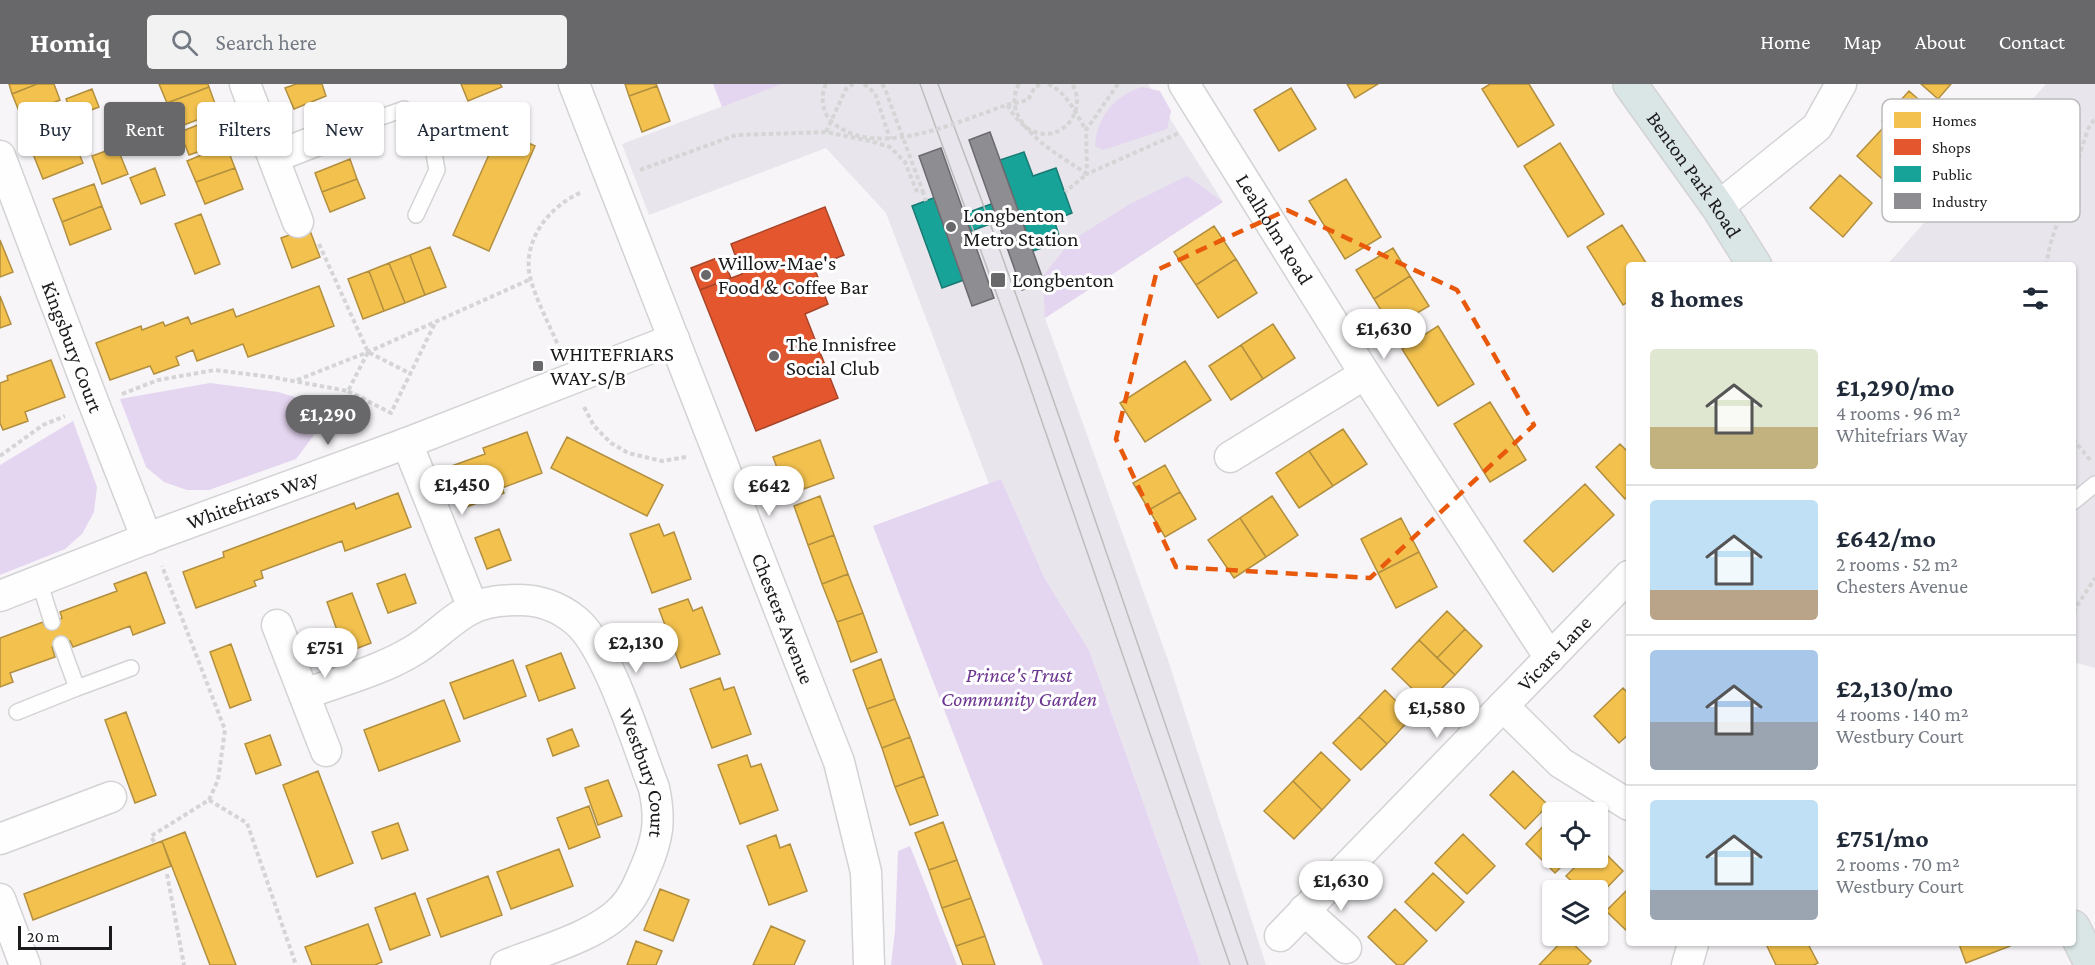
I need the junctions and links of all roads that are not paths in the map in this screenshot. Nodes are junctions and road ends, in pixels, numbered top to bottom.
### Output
1 (245, 84) edge
2 (574, 84) edge
3 (1185, 84) edge
4 (1630, 84) edge
5 (1841, 84) edge
6 (384, 116) edge
7 (304, 146) edge
8 (0, 156) edge
9 (274, 158) junction
10 (1718, 207) junction
11 (416, 214) dead end
12 (298, 222) road end
13 (1752, 262) edge
14 (674, 339) junction
15 (1365, 374) junction
16 (407, 443) junction
17 (1230, 457) dead end
18 (2095, 484) edge
19 (2076, 500) edge
20 (149, 538) junction
21 (1626, 579) edge
22 (39, 581) junction
23 (0, 596) edge
24 (472, 608) junction
25 (52, 622) dead end
26 (277, 625) dead end
27 (61, 644) dead end
28 (1550, 658) junction
29 (131, 668) dead end
30 (77, 688) junction
31 (305, 694) junction
32 (1503, 706) junction
33 (17, 712) dead end
34 (326, 752) dead end
35 (111, 797) dead end
36 (1626, 803) edge
37 (0, 839) edge
38 (0, 899) edge
39 (1304, 910) junction
40 (2076, 933) edge
41 (1280, 936) dead end
42 (1692, 946) edge
43 (1346, 948) dead end
44 (25, 965) edge
45 (506, 965) edge
46 (869, 965) edge
47 (1687, 965) edge
48 (2092, 965) edge

1 - 9 street
2 - 14 street, Chesters Avenue
3 - 15 street, Lealholm Road
4 - 10 main road, Benton Park Road
5 - 10 street
6 - 11 lane
7 - 9 street
8 - 20 street, Kingsbury Court
9 - 12 street
10 - 13 main road, Benton Park Road
14 - 16 street, Whitefriars Way
14 - 46 street, Chesters Avenue
15 - 17 street
15 - 28 street, Lealholm Road
16 - 20 street, Whitefriars Way
16 - 24 street
18 - 19 lane
20 - 22 street, Whitefriars Way
21 - 28 street, Vicars Lane
22 - 23 street, Whitefriars Way
22 - 25 lane
24 - 31 street, Westbury Court
24 - 45 street, Westbury Court
26 - 31 street
27 - 30 lane
28 - 32 street, Vicars Lane
29 - 30 lane
30 - 33 lane
31 - 34 street
32 - 36 street
32 - 39 street, Vicars Lane
35 - 37 street
38 - 44 street
39 - 41 street, Vicars Lane
39 - 43 street
40 - 48 main road
42 - 47 street

